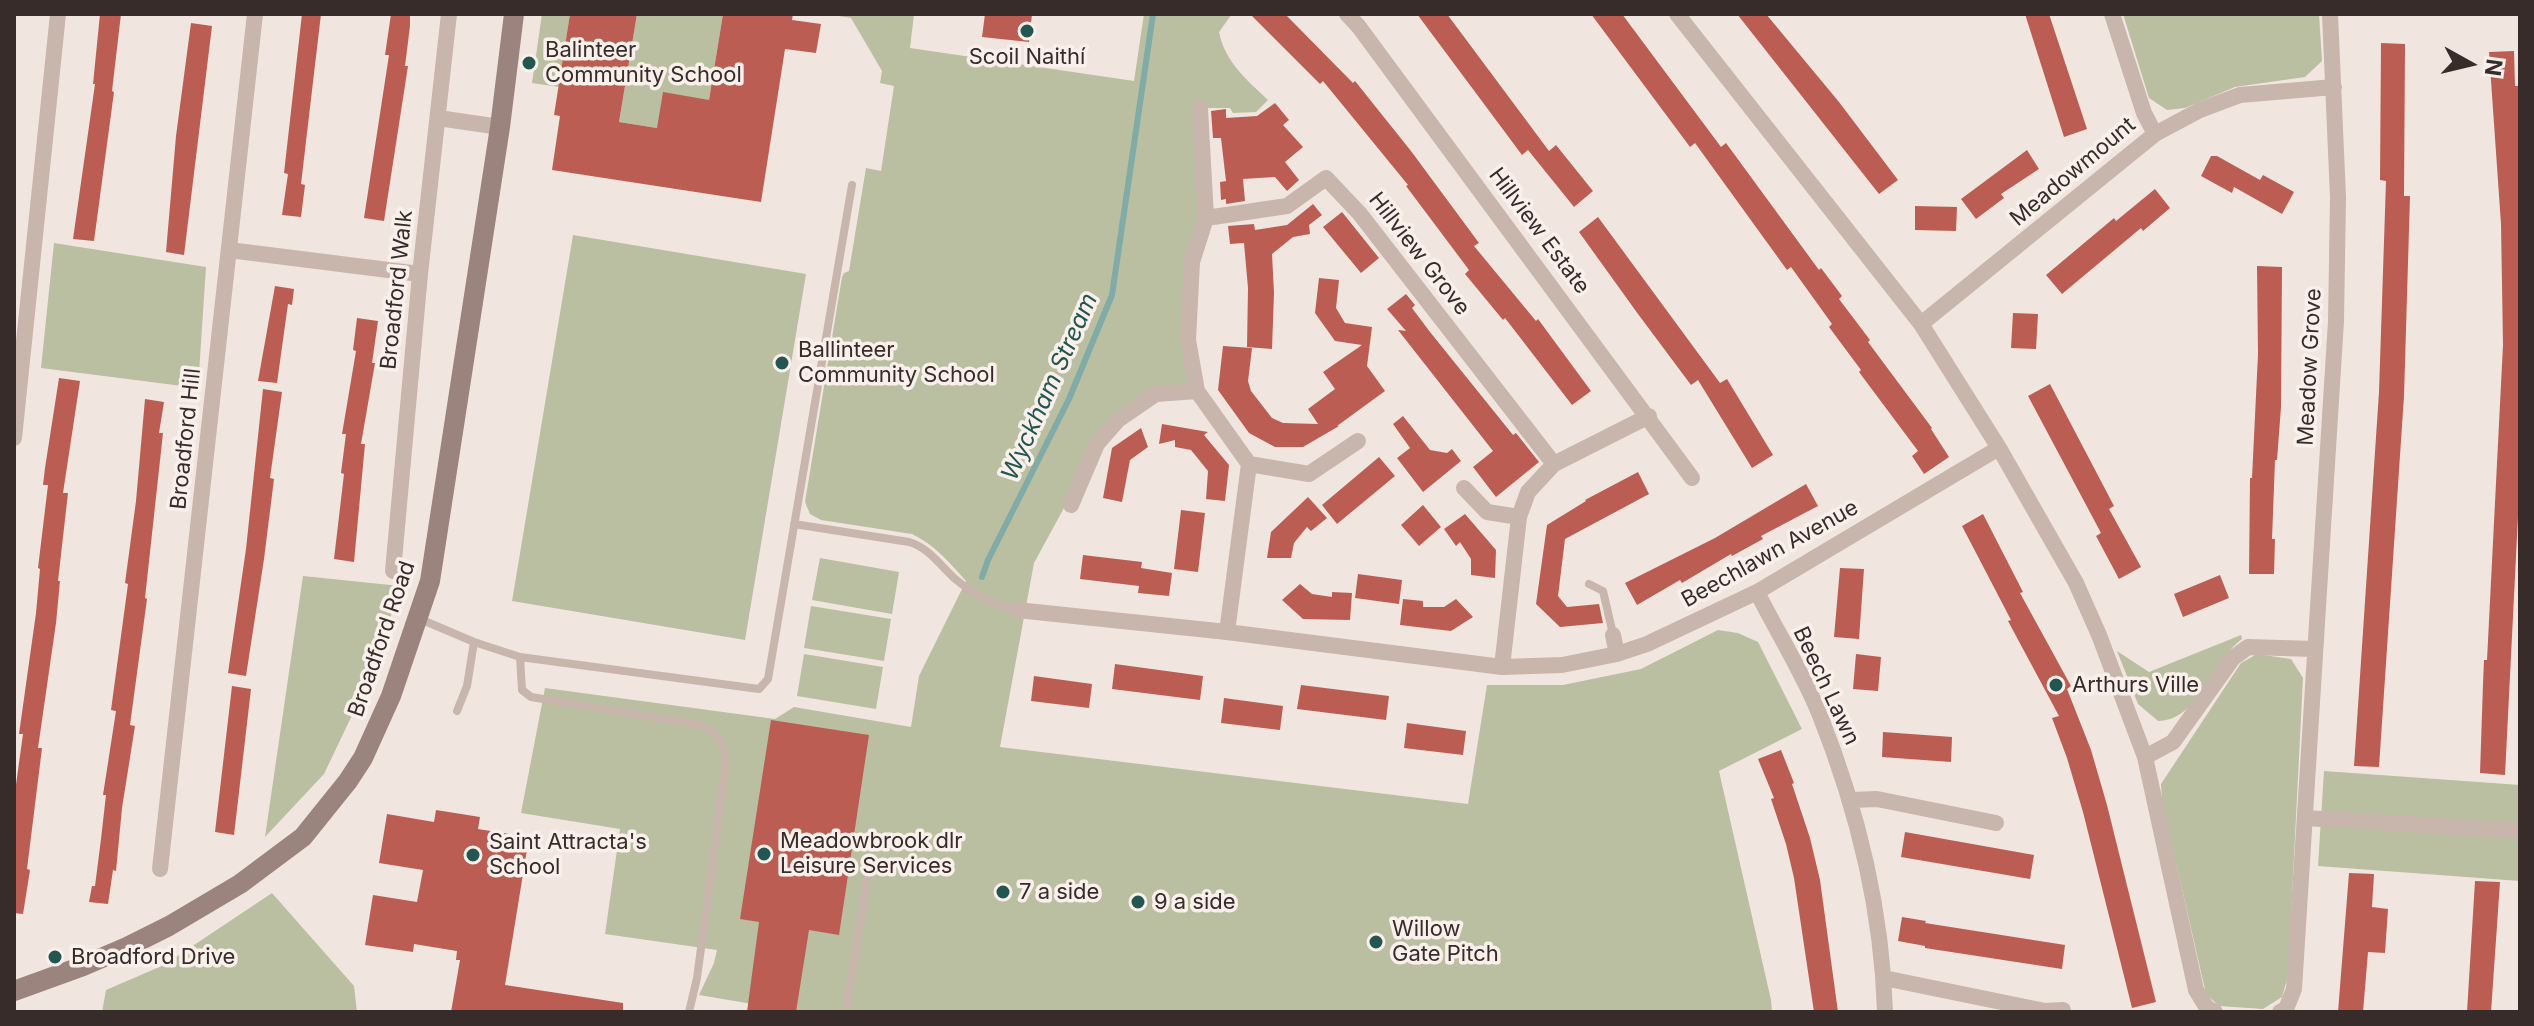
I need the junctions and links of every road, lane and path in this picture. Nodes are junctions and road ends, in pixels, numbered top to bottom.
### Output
1 (58, 14) edge
2 (255, 14) edge
3 (449, 14) edge
4 (514, 14) edge
5 (1347, 14) edge
6 (1677, 14) edge
7 (2112, 14) edge
8 (2330, 14) edge
9 (2334, 87) junction
10 (1200, 108) dead end
11 (438, 118) junction
12 (500, 127) junction
13 (2155, 134) junction
14 (852, 185) dead end
15 (1206, 218) junction
16 (229, 250) junction
17 (420, 274) junction
18 (1921, 324) junction
19 (20, 325) edge
20 (1197, 391) junction
21 (1649, 416) junction
22 (14, 438) edge
23 (1358, 441) dead end
24 (1999, 448) junction
25 (1249, 464) junction
26 (1554, 464) junction
27 (1692, 478) dead end
28 (1464, 488) dead end
29 (1071, 505) dead end
30 (1519, 517) junction
31 (794, 524) junction
32 (393, 571) dead end
33 (1589, 584) dead end
34 (1757, 592) junction
35 (1017, 610) joint
36 (419, 619) junction
37 (1227, 632) junction
38 (1613, 635) joint
39 (474, 642) junction
40 (2314, 649) junction
41 (1617, 654) junction
42 (520, 657) junction
43 (1502, 667) junction
44 (457, 711) dead end
45 (2145, 757) junction
46 (1851, 800) junction
47 (2305, 818) junction
48 (1996, 823) dead end
49 (2520, 831) edge
50 (160, 869) dead end
51 (868, 871) dead end
52 (1884, 978) junction
53 (14, 991) edge
54 (2063, 1010) dead end
55 (689, 1012) edge
56 (846, 1012) edge
57 (1885, 1012) edge
58 (2215, 1012) edge
59 (2280, 1012) edge

1 - 19 street
2 - 16 street, Broadford Hill
3 - 11 street, Broadford Walk
4 - 12 street, Broadford Road
5 - 21 street, Hillview Estate
6 - 18 street
7 - 13 street, Meadowmount
8 - 9 street, Meadow Grove
9 - 13 street
9 - 40 street, Meadow Grove
10 - 15 street
11 - 12 street
11 - 17 street, Broadford Walk
12 - 36 street, Broadford Road
13 - 18 street, Meadowmount
14 - 31 lane
15 - 20 street
15 - 26 street, Hillview Grove
16 - 17 street
16 - 50 street, Broadford Hill
17 - 32 street, Broadford Walk
18 - 24 street
19 - 22 street
20 - 25 street
20 - 29 street
21 - 26 street
21 - 27 street, Hillview Estate
23 - 25 street
24 - 34 street, Beechlawn Avenue
24 - 45 street
25 - 37 street
26 - 30 street
28 - 30 street
30 - 43 street
31 - 35 lane
31 - 42 lane
33 - 38 lane
34 - 41 street, Beechlawn Avenue
34 - 46 street, Beech Lawn
35 - 37 street
36 - 39 lane
36 - 53 street, Broadford Road
37 - 43 street
38 - 41 street
39 - 42 lane
39 - 44 lane
40 - 45 street
40 - 47 street, Meadow Grove
41 - 43 street, Beechlawn Avenue
42 - 55 lane
45 - 58 street
46 - 48 street
46 - 52 street, Beech Lawn
47 - 49 street
47 - 59 street, Meadow Grove
51 - 56 lane
52 - 54 street
52 - 57 street, Beech Lawn

